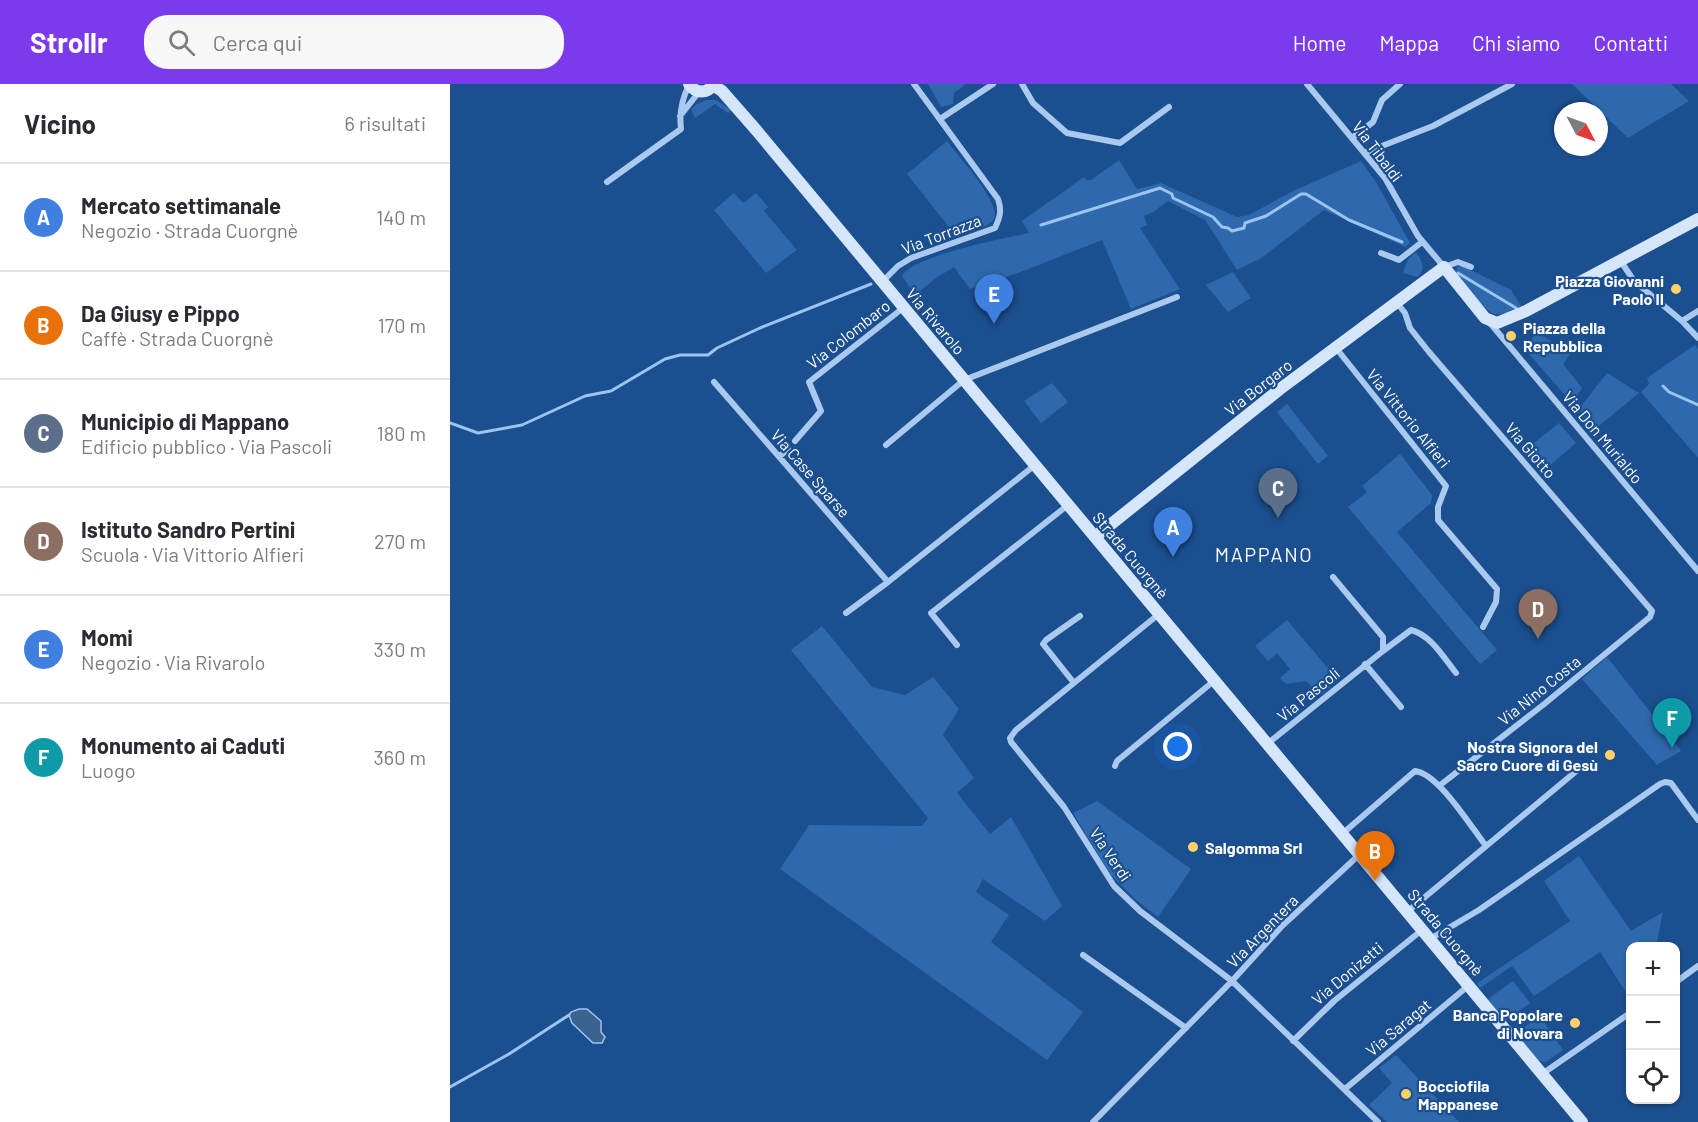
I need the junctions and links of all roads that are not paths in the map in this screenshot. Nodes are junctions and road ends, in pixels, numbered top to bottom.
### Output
1 (914, 84) edge
2 (993, 84) edge
3 (1022, 84) edge
4 (1307, 84) edge
5 (1400, 84) edge
6 (1512, 84) edge
7 (702, 86) edge
8 (1169, 107) dead end
9 (679, 116) junction
10 (940, 118) junction
11 (1352, 138) junction
12 (1365, 153) junction
13 (606, 182) dead end
14 (1698, 219) edge
15 (1422, 243) junction
16 (1381, 253) dead end
17 (1620, 260) junction
18 (1444, 267) junction
19 (1471, 267) dead end
20 (882, 282) junction
21 (1177, 297) dead end
22 (1397, 303) junction
23 (903, 308) junction
24 (1698, 311) edge
25 (1488, 321) junction
26 (1682, 321) junction
27 (1698, 338) edge
28 (1336, 348) junction
29 (964, 380) junction
30 (714, 382) dead end
31 (795, 441) dead end
32 (886, 445) dead end
33 (788, 449) dead end
34 (780, 456) junction
35 (1035, 465) junction
36 (1068, 505) junction
37 (1095, 537) junction
38 (1698, 571) edge
39 (1333, 577) dead end
40 (888, 582) junction
41 (1652, 611) joint
42 (846, 613) dead end
43 (1159, 614) junction
44 (1080, 616) dead end
45 (1483, 627) dead end
46 (957, 645) dead end
47 (1383, 651) junction
48 (1365, 664) junction
49 (1456, 673) dead end
50 (1215, 680) junction
51 (1074, 683) junction
52 (1401, 708) dead end
53 (1267, 744) junction
54 (1115, 766) dead end
55 (1580, 768) dead end
56 (1439, 786) junction
57 (1698, 820) edge
58 (1342, 834) junction
59 (1486, 846) junction
60 (1360, 855) junction
61 (1407, 912) junction
62 (1426, 935) junction
63 (1083, 955) dead end
64 (1698, 966) edge
65 (1680, 979) edge
66 (1232, 981) junction
67 (1468, 986) junction
68 (1626, 1016) edge
69 (1186, 1028) junction
70 (1293, 1041) junction
71 (1542, 1074) junction
72 (1345, 1089) junction
73 (1093, 1122) edge
74 (1378, 1122) edge
75 (1582, 1122) edge

1 - 10 street, Via Torrazza
2 - 10 street
3 - 8 street
4 - 11 street, Via Tibaldi
5 - 11 street
6 - 12 street
7 - 9 street
7 - 9 street
7 - 20 main road, Via Rivarolo
9 - 13 street
10 - 20 street, Via Torrazza
11 - 12 street, Via Tibaldi
12 - 15 street, Via Tibaldi
14 - 17 main road
15 - 16 street
15 - 18 street, Via Tibaldi
17 - 25 main road
17 - 26 street
18 - 19 street
18 - 22 main road, Via Borgaro
18 - 25 main road
20 - 23 main road, Via Rivarolo
21 - 29 street, Via Rivarolo
22 - 28 main road, Via Borgaro
22 - 41 street, Via Giotto
23 - 29 main road, Via Rivarolo
23 - 31 street, Via Colombaro
24 - 26 street
25 - 38 street, Via Don Murialdo
26 - 27 street
28 - 37 main road, Via Borgaro
28 - 45 street, Via Vittorio Alfieri
29 - 32 street
29 - 35 main road, Strada Cuorgnè
30 - 34 street, Via Case Sparse
33 - 34 street
34 - 40 street, Via Case Sparse
35 - 36 main road, Strada Cuorgnè
35 - 40 street
36 - 37 main road, Strada Cuorgnè
36 - 46 street
37 - 43 main road, Strada Cuorgnè
39 - 47 street
40 - 42 street
41 - 56 street, Via Nino Costa
43 - 50 main road, Strada Cuorgnè
43 - 51 street, Via Verdi
44 - 51 street
47 - 48 street, Via Pascoli
47 - 49 street, Via Pascoli
48 - 52 street
48 - 53 street, Via Pascoli
50 - 53 main road, Strada Cuorgnè
50 - 54 street
51 - 66 street, Via Verdi
53 - 58 main road, Strada Cuorgnè
55 - 59 street
56 - 58 street
56 - 59 street
57 - 62 street, Via Donizetti
58 - 60 main road, Strada Cuorgnè
59 - 61 street
60 - 61 main road, Strada Cuorgnè
60 - 66 street, Via Argentera
61 - 62 main road, Strada Cuorgnè
62 - 67 main road, Strada Cuorgnè
62 - 70 street, Via Donizetti
63 - 69 street
64 - 65 street
66 - 69 street, Via Argentera
66 - 70 street, Via Verdi
67 - 71 main road, Strada Cuorgnè
67 - 72 street, Via Saragat
68 - 71 street
69 - 73 street, Via Argentera
70 - 72 street, Via Verdi
71 - 75 main road, Strada Cuorgnè
72 - 74 street, Via Verdi

